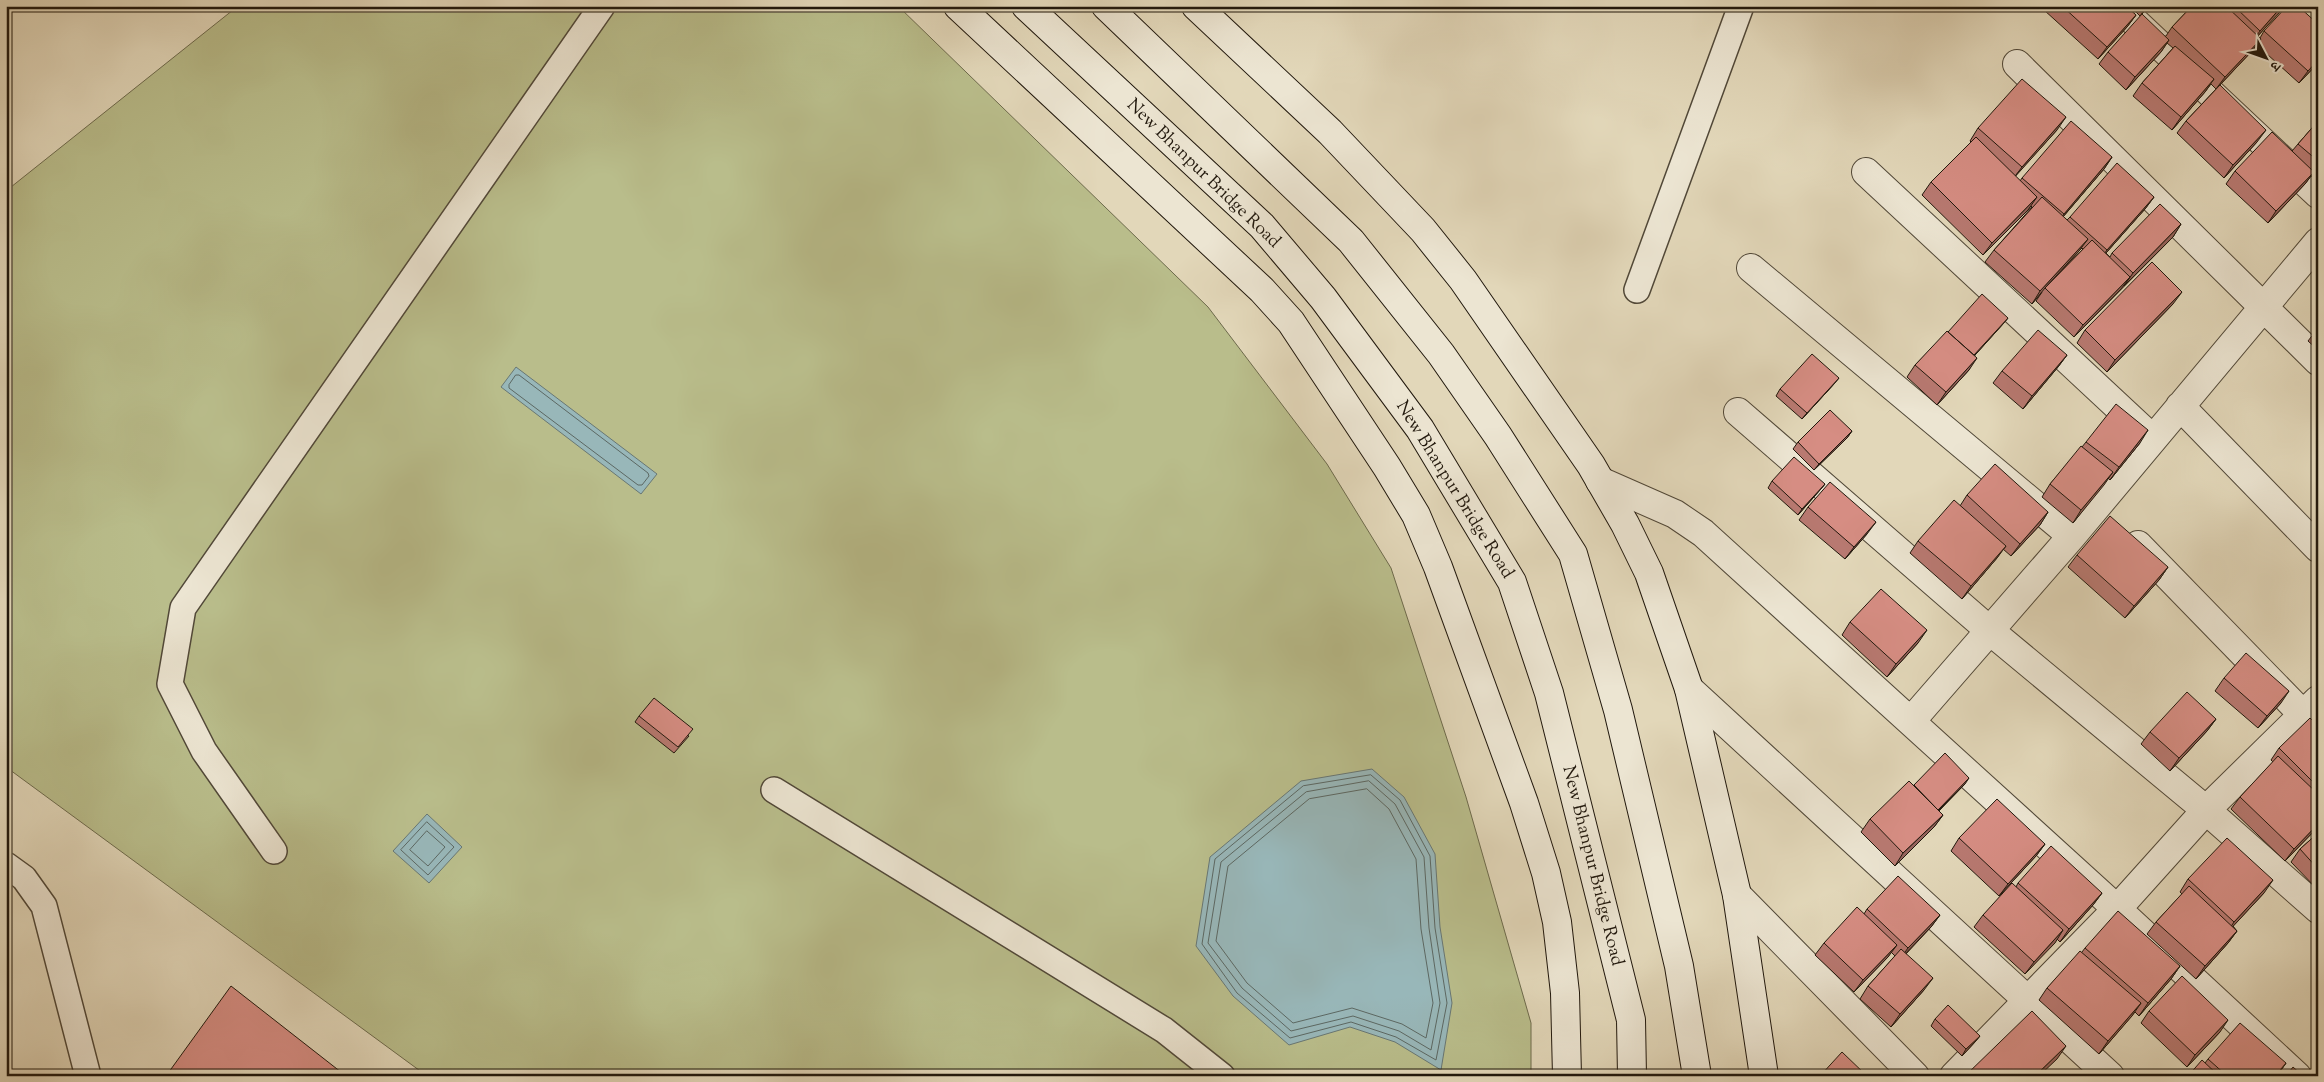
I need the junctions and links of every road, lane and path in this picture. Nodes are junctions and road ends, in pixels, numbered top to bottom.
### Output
1 (602, 6) edge
2 (958, 6) edge
3 (1026, 6) edge
4 (1106, 6) edge
5 (1196, 6) edge
6 (1741, 6) edge
7 (2118, 6) edge
8 (2017, 64) dead end
9 (1866, 172) dead end
10 (2318, 194) edge
11 (2318, 242) edge
12 (1751, 268) dead end
13 (1637, 290) dead end
14 (2263, 306) junction
15 (2318, 361) edge
16 (2180, 406) junction
17 (1738, 412) dead end
18 (2153, 439) junction
19 (1600, 481) junction
20 (2098, 504) junction
21 (2072, 536) junction
22 (2318, 548) edge
23 (1989, 630) junction
24 (1689, 689) junction
25 (2313, 715) edge
26 (1912, 721) junction
27 (774, 790) dead end
28 (2206, 810) junction
29 (274, 851) dead end
30 (6, 865) edge
31 (1737, 894) junction
32 (2117, 909) junction
33 (2318, 909) edge
34 (2029, 1000) junction
35 (88, 1076) edge
36 (1222, 1076) edge
37 (1567, 1076) edge
38 (1632, 1076) edge
39 (1696, 1076) edge
40 (1764, 1076) edge
41 (1915, 1076) edge
42 (1954, 1076) edge
43 (2110, 1076) edge
44 (2297, 1076) edge

1 - 29 lane
2 - 37 street
3 - 38 street, New Bhanpur Bridge Road
4 - 39 street
5 - 19 street
6 - 13 lane
7 - 10 street
8 - 14 street
9 - 18 street
11 - 14 street
12 - 21 street
14 - 15 street
14 - 16 street
16 - 18 street
16 - 22 street
17 - 23 street
18 - 20 street
19 - 24 street
19 - 26 street
20 - 21 street
20 - 25 street
21 - 23 street
23 - 26 street
23 - 28 street
24 - 31 street
24 - 34 street
25 - 28 street
26 - 32 street
27 - 36 lane
28 - 32 street
28 - 33 street
30 - 35 lane
31 - 40 street
31 - 41 street
32 - 34 street
32 - 44 street
34 - 42 street
34 - 43 street

